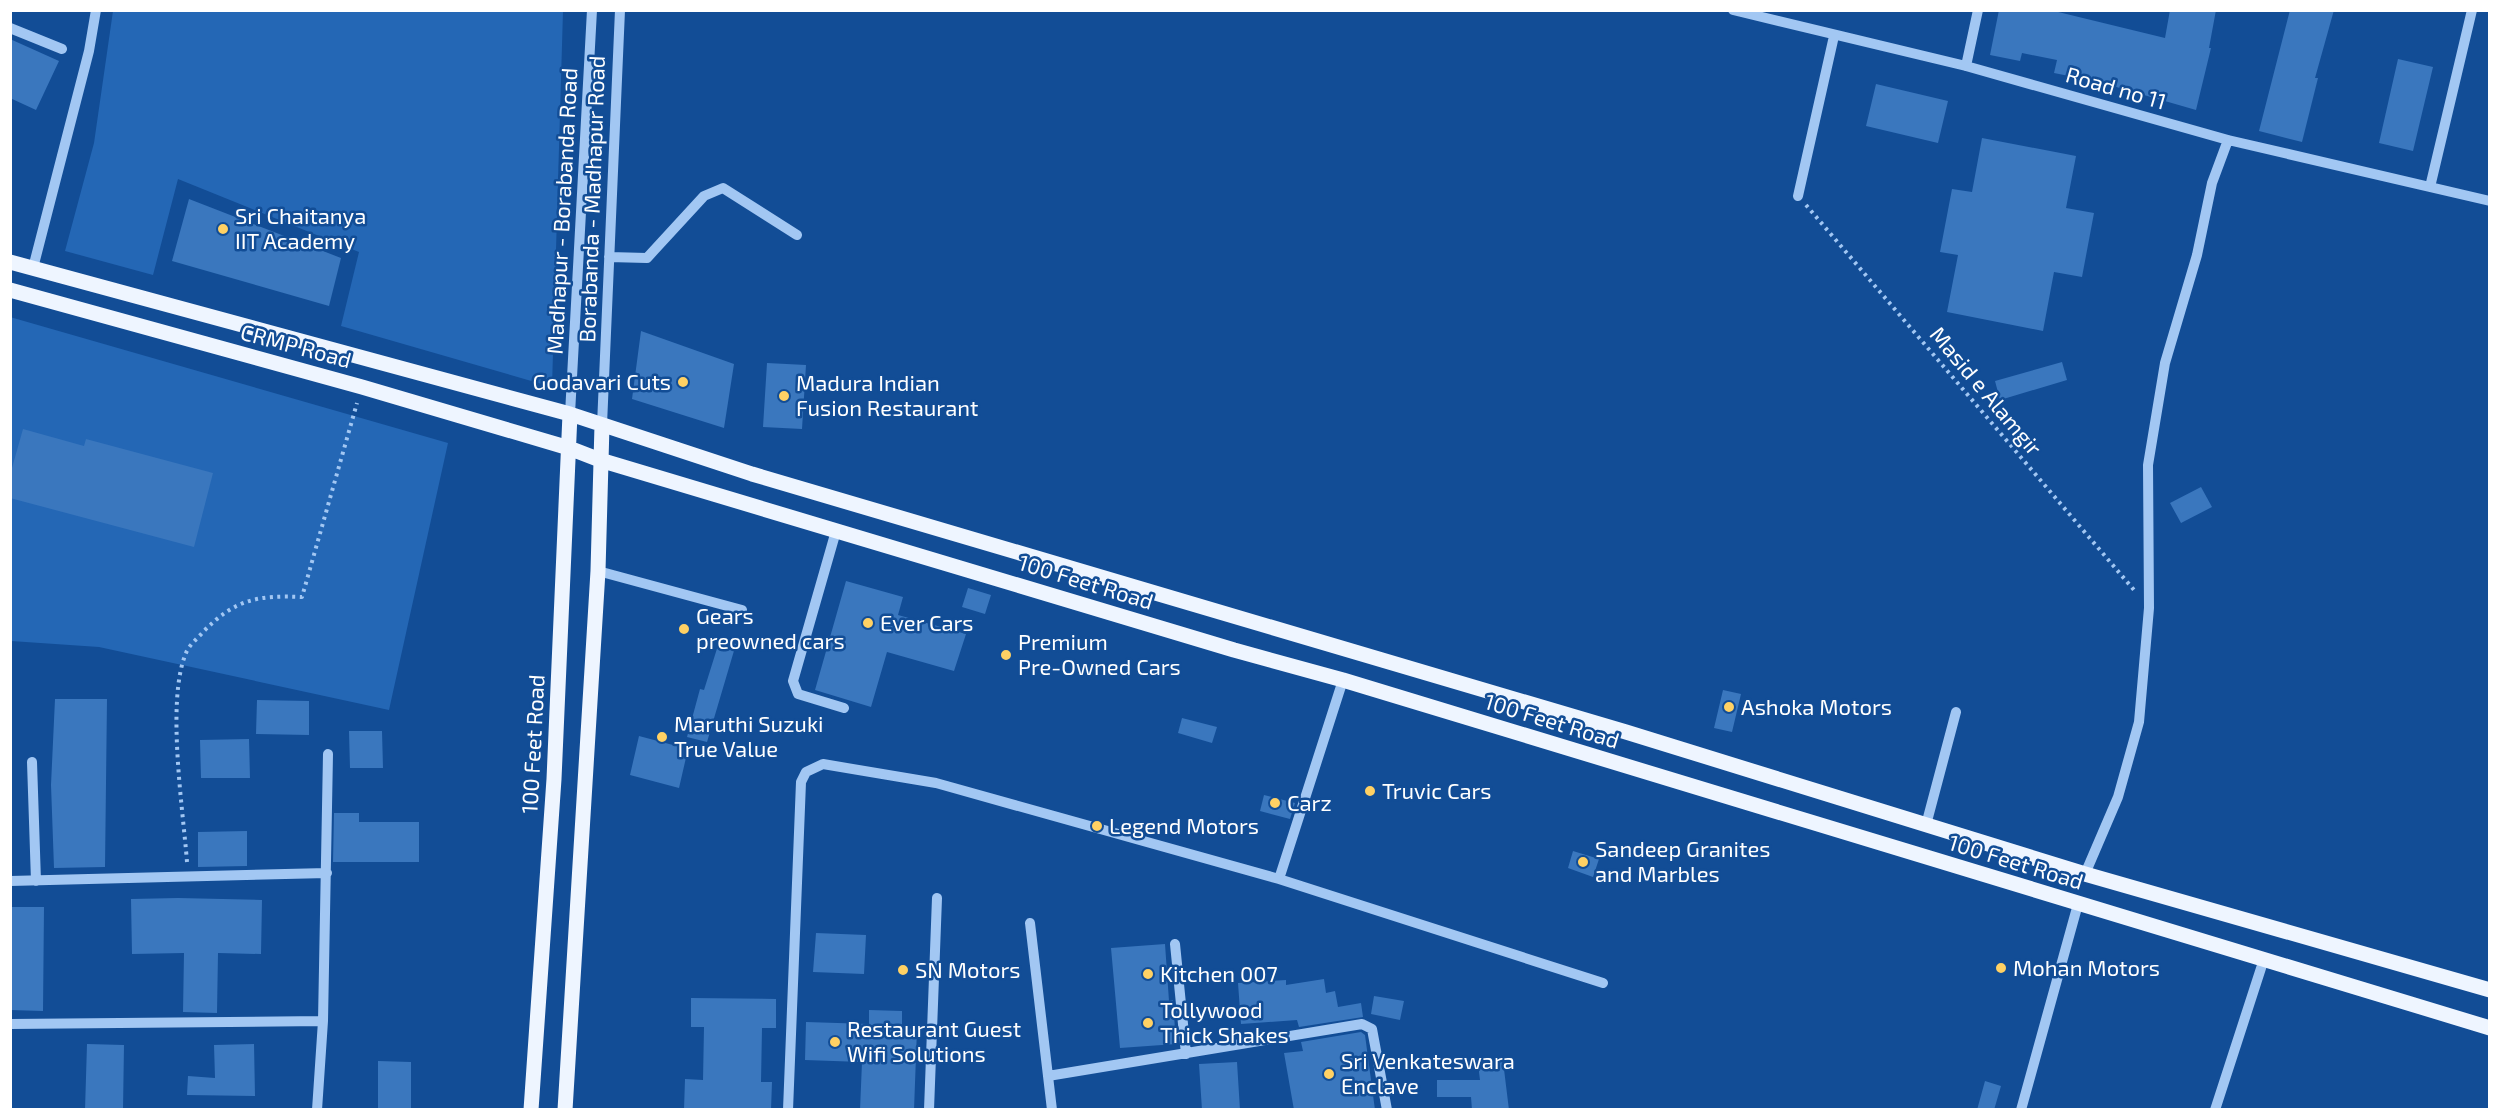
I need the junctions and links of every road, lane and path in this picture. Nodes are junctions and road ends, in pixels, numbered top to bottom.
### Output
1 (96, 10) edge
2 (592, 10) edge
3 (620, 10) edge
4 (1733, 10) edge
5 (1978, 10) edge
6 (2472, 10) edge
7 (10, 28) edge
8 (1834, 36) junction
9 (62, 49) dead end
10 (1966, 66) junction
11 (2228, 140) junction
12 (2430, 188) junction
13 (1798, 196) joint
14 (2490, 201) edge
15 (797, 235) dead end
16 (609, 256) junction
17 (10, 262) edge
18 (33, 268) junction
19 (10, 290) edge
20 (354, 413) dead end
21 (570, 414) junction
22 (602, 426) junction
23 (569, 448) junction
24 (600, 460) junction
25 (836, 531) junction
26 (598, 571) junction
27 (2149, 608) junction
28 (742, 610) dead end
29 (1343, 680) junction
30 (844, 708) dead end
31 (1956, 712) dead end
32 (328, 754) dead end
33 (32, 762) dead end
34 (1926, 825) junction
35 (327, 873) junction
36 (2085, 874) junction
37 (188, 878) junction
38 (1280, 879) junction
39 (10, 881) edge
40 (36, 881) junction
41 (937, 898) dead end
42 (2078, 904) junction
43 (1030, 923) dead end
44 (1175, 944) dead end
45 (2264, 959) junction
46 (1603, 983) dead end
47 (2490, 990) edge
48 (323, 1021) junction
49 (10, 1024) edge
50 (2490, 1028) edge
51 (1186, 1054) junction
52 (1048, 1076) junction
53 (317, 1110) edge
54 (531, 1110) edge
55 (565, 1110) edge
56 (788, 1110) edge
57 (929, 1110) edge
58 (1052, 1110) edge
59 (1386, 1110) edge
60 (2021, 1110) edge
61 (2215, 1110) edge

1 - 18 street
2 - 21 street, Madhapur - Borabanda Road
3 - 16 street, Borabanda - Madhapur Road
4 - 8 street, Road no 11
5 - 10 street
6 - 12 street
7 - 9 street
8 - 10 street, Road no 11
8 - 13 street
10 - 11 street, Road no 11
11 - 12 street, Road no 11
11 - 27 street
12 - 14 street, Road no 11
13 - 27 path, Masid e Alamgir
15 - 16 street
16 - 22 street, Borabanda - Madhapur Road
17 - 18 main road, CRMP Road
18 - 21 main road, CRMP Road
19 - 23 main road, CRMP Road
20 - 37 path
21 - 22 main road, 100 Feet Road
21 - 23 main road, 100 Feet Road
22 - 24 main road
22 - 34 main road, 100 Feet Road
23 - 24 main road, CRMP Road
23 - 54 main road, 100 Feet Road
24 - 25 main road, 100 Feet Road
24 - 26 main road
25 - 29 main road, 100 Feet Road
25 - 30 street
26 - 28 street
26 - 55 main road
27 - 36 street
29 - 38 street
29 - 42 main road, 100 Feet Road
31 - 34 street
32 - 35 street
33 - 40 street
34 - 36 main road, 100 Feet Road
35 - 37 street
35 - 48 street
36 - 47 main road, 100 Feet Road
37 - 40 street
38 - 46 street
38 - 56 street
39 - 40 street
41 - 57 street
42 - 45 main road, 100 Feet Road
42 - 60 street
43 - 52 street
44 - 51 street
45 - 50 main road, 100 Feet Road
45 - 61 street
48 - 49 street
48 - 53 street
51 - 52 street
51 - 59 street
52 - 58 street

